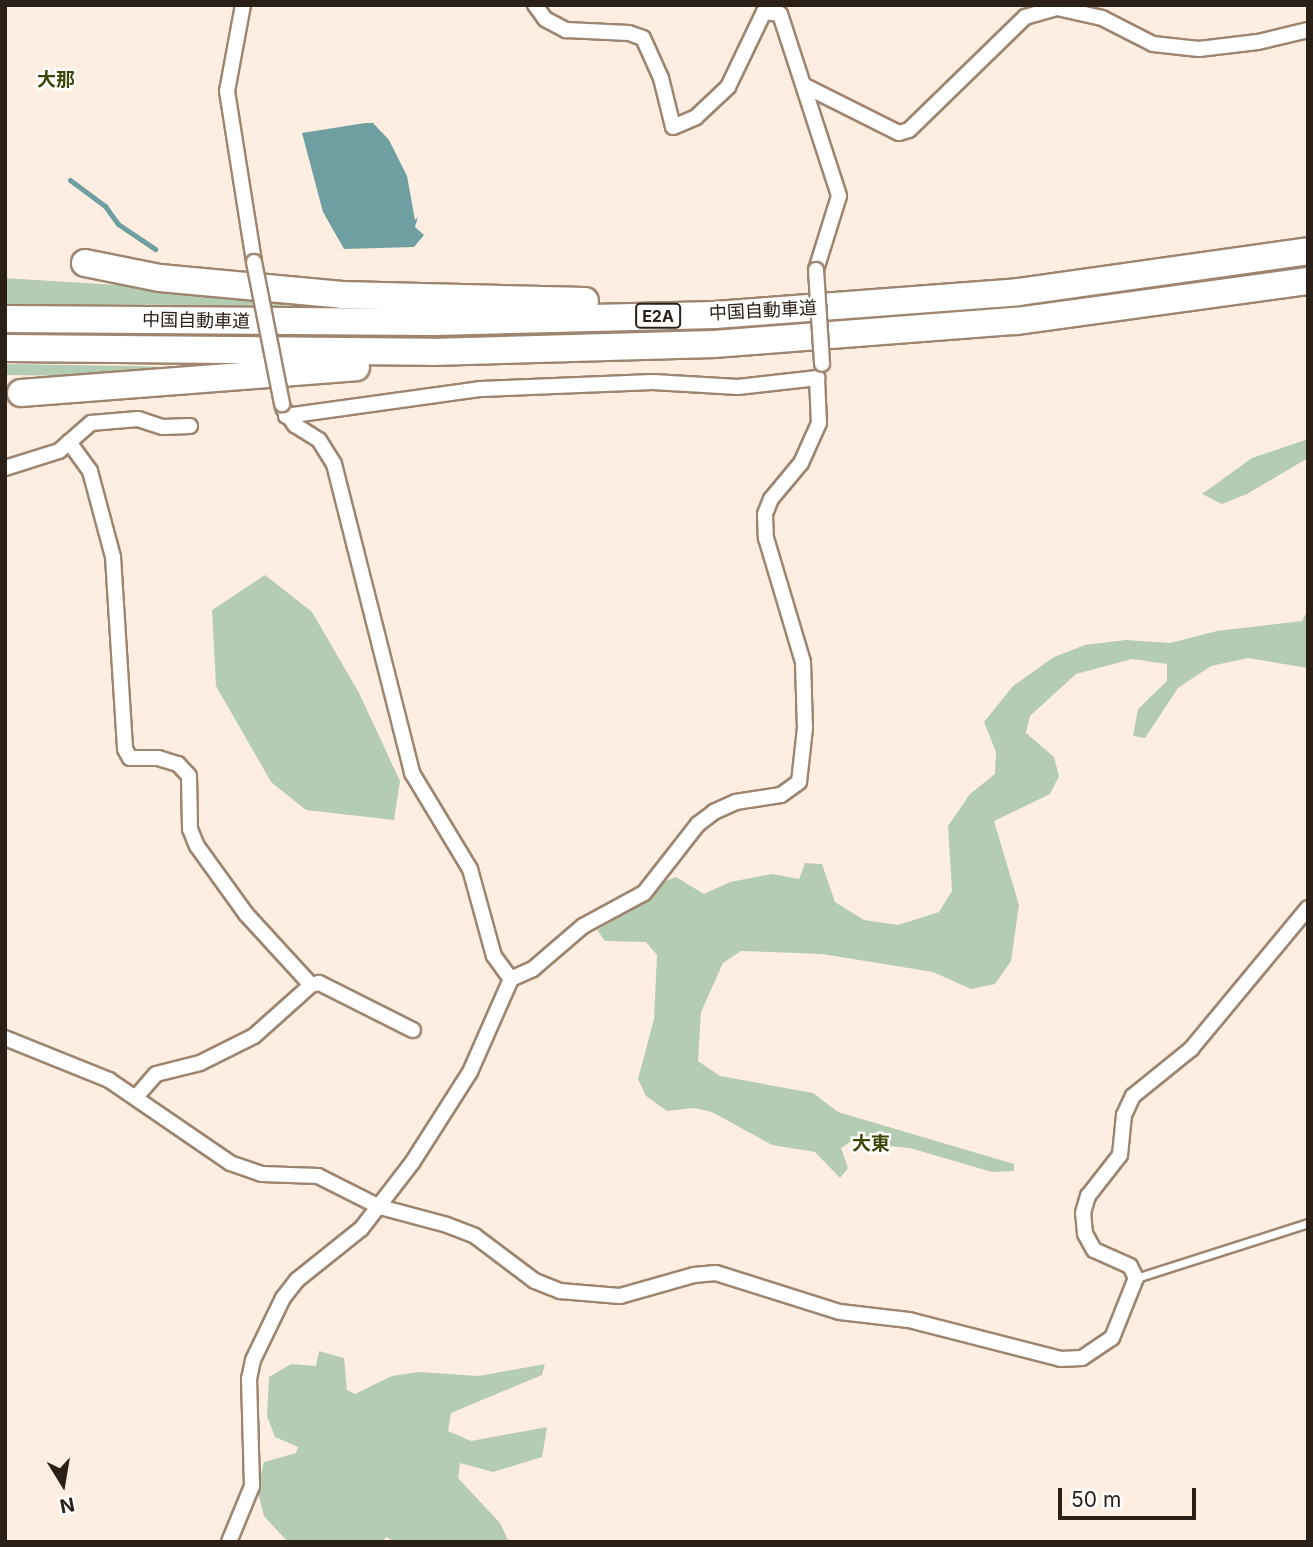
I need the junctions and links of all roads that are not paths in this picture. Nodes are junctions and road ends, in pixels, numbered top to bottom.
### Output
1 (243, 5) edge
2 (534, 5) edge
3 (1308, 30) edge
4 (805, 86) junction
5 (1308, 251) edge
6 (85, 263) dead end
7 (1308, 281) edge
8 (674, 316) junction
9 (5, 319) edge
10 (5, 348) edge
11 (571, 350) junction
12 (819, 371) junction
13 (21, 393) dead end
14 (284, 410) junction
15 (190, 426) dead end
16 (69, 442) junction
17 (5, 468) edge
18 (1308, 908) edge
19 (511, 979) junction
20 (311, 985) junction
21 (413, 1030) dead end
22 (5, 1038) edge
23 (136, 1097) junction
24 (380, 1207) junction
25 (1308, 1223) edge
26 (1136, 1278) junction
27 (229, 1542) edge

1 - 14 street, bridge
2 - 4 street
3 - 4 street
4 - 12 street, bridge
5 - 8 highway, 中国自動車道 / E2A
6 - 8 highway
7 - 11 highway, 中国自動車道 / E2A
8 - 9 highway, 中国自動車道 / E2A
10 - 11 highway, 中国自動車道 / E2A
11 - 13 highway
12 - 14 street
12 - 19 street
14 - 19 street
15 - 16 street
16 - 17 street
16 - 20 street
18 - 26 street
19 - 24 street
20 - 21 street
20 - 23 street
22 - 23 street
23 - 24 street
24 - 26 street
24 - 27 street
25 - 26 lane

